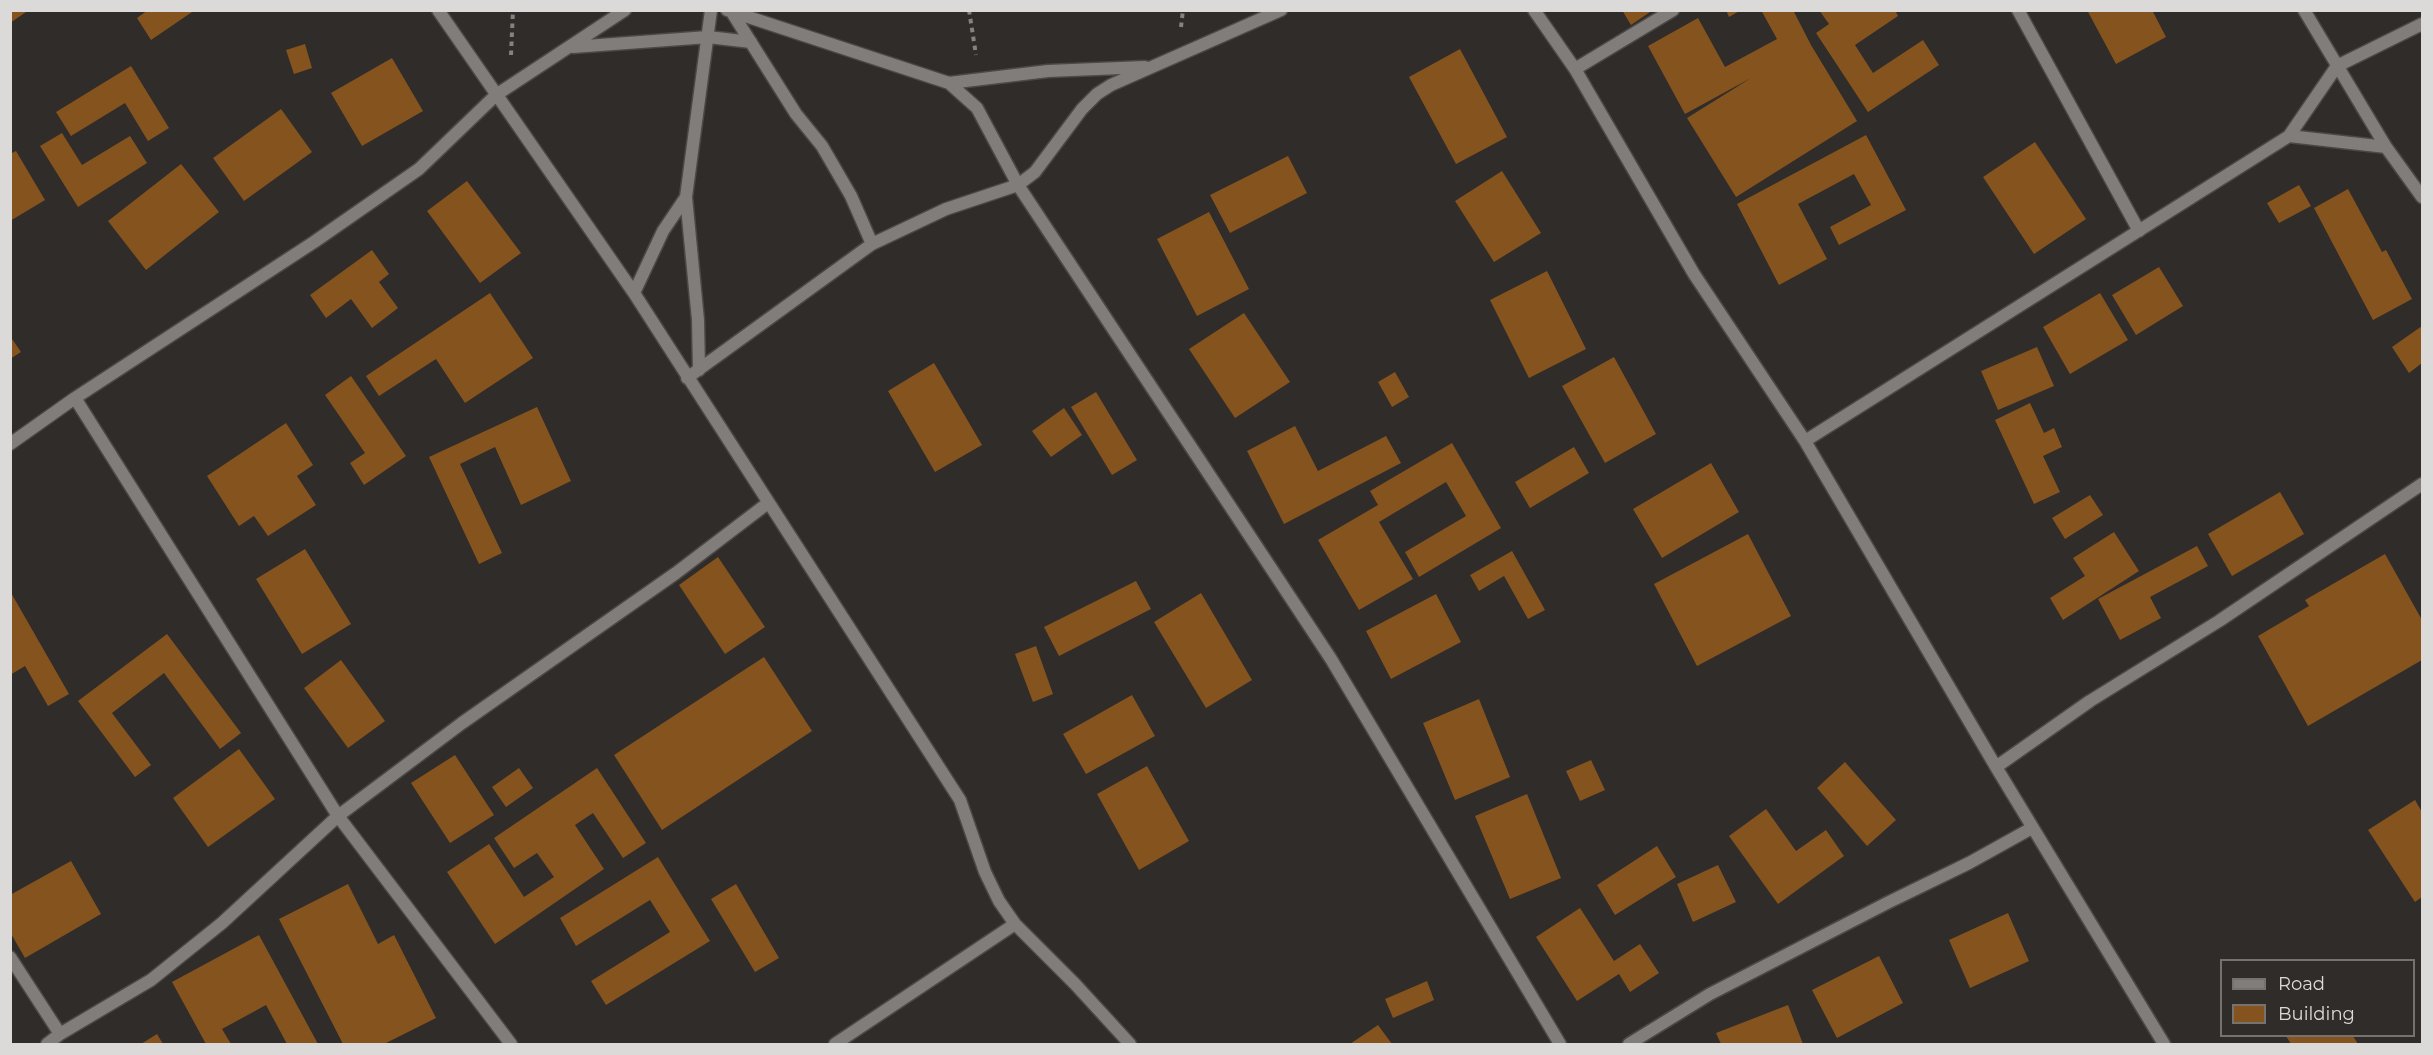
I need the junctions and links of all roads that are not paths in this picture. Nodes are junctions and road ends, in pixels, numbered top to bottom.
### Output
1 (438, 10) edge
2 (625, 10) edge
3 (711, 10) edge
4 (1281, 10) edge
5 (1534, 10) edge
6 (1673, 10) edge
7 (2018, 10) edge
8 (2304, 10) edge
9 (730, 12) edge
10 (2422, 24) edge
11 (708, 38) junction
12 (751, 42) junction
13 (572, 47) junction
14 (1152, 66) junction
15 (2337, 66) junction
16 (1575, 69) junction
17 (949, 83) junction
18 (502, 92) junction
19 (2289, 136) junction
20 (2386, 147) junction
21 (1018, 185) junction
22 (686, 197) junction
23 (2422, 197) edge
24 (2139, 231) junction
25 (872, 244) junction
26 (634, 293) junction
27 (699, 370) junction
28 (687, 378) junction
29 (75, 398) junction
30 (1805, 441) junction
31 (10, 444) edge
32 (2422, 484) edge
33 (768, 503) junction
34 (1996, 767) junction
35 (338, 816) junction
36 (2032, 828) junction
37 (1015, 924) junction
38 (10, 957) edge
39 (60, 1034) junction
40 (47, 1044) edge
41 (511, 1044) edge
42 (835, 1044) edge
43 (1130, 1044) edge
44 (1560, 1044) edge
45 (1629, 1044) edge
46 (2164, 1044) edge

1 - 18 street
2 - 13 street
3 - 11 street
4 - 14 street
5 - 16 street
6 - 16 street
7 - 24 street
8 - 15 street
9 - 12 street
9 - 17 street
10 - 15 street
11 - 12 street
11 - 13 street
11 - 22 street
12 - 25 street
13 - 18 street
14 - 17 street
14 - 21 street
15 - 19 street
15 - 20 street
16 - 30 street
17 - 21 street
18 - 26 street
18 - 29 street
19 - 20 street
19 - 24 street
20 - 23 street
21 - 25 street
21 - 44 street
22 - 26 street
22 - 27 street
24 - 30 street
25 - 27 street
26 - 28 street
27 - 28 street
28 - 33 street
29 - 31 street
29 - 35 street
30 - 34 street
32 - 34 street
33 - 35 street
33 - 37 street
34 - 36 street
35 - 39 street
35 - 41 street
36 - 45 street
36 - 46 street
37 - 42 street
37 - 43 street
38 - 39 street
39 - 40 street

